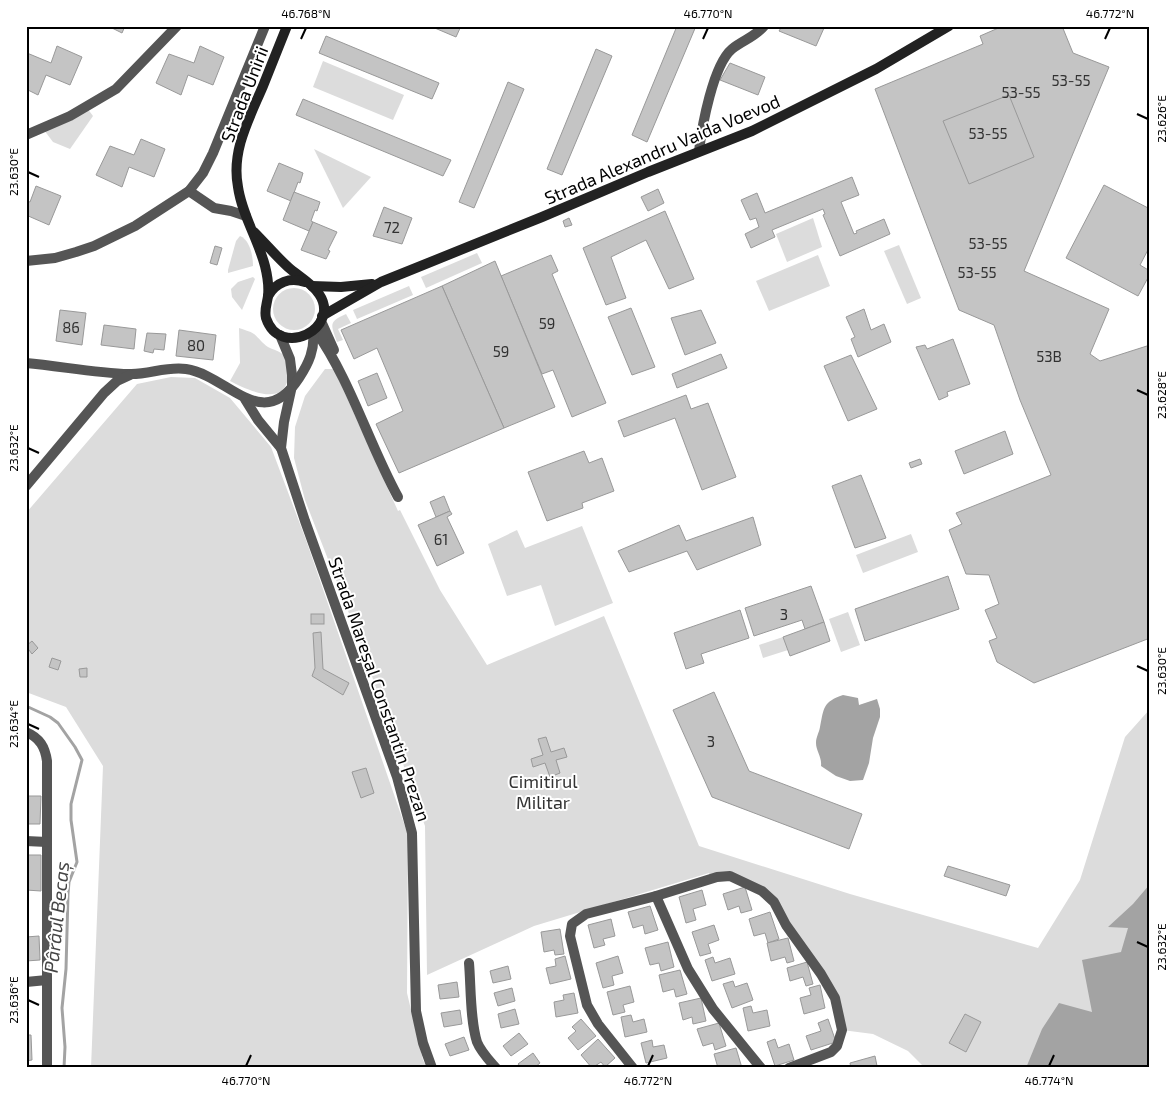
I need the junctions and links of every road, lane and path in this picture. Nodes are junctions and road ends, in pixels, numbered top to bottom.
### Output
1 (177, 26) edge
2 (264, 26) edge
3 (287, 26) edge
4 (764, 26) edge
5 (949, 26) edge
6 (26, 135) edge
7 (699, 152) junction
8 (189, 191) junction
9 (246, 216) junction
10 (254, 232) junction
11 (26, 261) edge
12 (378, 283) junction
13 (310, 284) junction
14 (268, 296) junction
15 (322, 318) junction
16 (314, 331) junction
17 (280, 335) junction
18 (26, 363) edge
19 (131, 374) junction
20 (342, 375) junction
21 (292, 386) junction
22 (245, 399) junction
23 (281, 448) junction
24 (26, 486) edge
25 (398, 497) dead end
26 (26, 732) edge
27 (26, 841) edge
28 (47, 842) junction
29 (656, 896) junction
30 (469, 963) dead end
31 (47, 980) junction
32 (26, 982) edge
33 (47, 1068) edge
34 (432, 1068) edge
35 (496, 1068) edge
36 (633, 1068) edge
37 (760, 1068) edge
38 (789, 1068) edge

1 - 6 street
2 - 8 street
3 - 9 main road, Strada Unirii
4 - 7 street
5 - 7 main road, Strada Alexandru Vaida Voevod
7 - 12 main road, Strada Alexandru Vaida Voevod
8 - 9 street
8 - 11 street
9 - 10 main road, Strada Unirii
10 - 13 main road, Strada Unirii
10 - 14 main road, Strada Unirii
12 - 13 main road, Strada Alexandru Vaida Voevod
12 - 15 main road, Strada Alexandru Vaida Voevod
13 - 14 main road
13 - 15 main road, Strada Unirii
14 - 17 main road, Strada Unirii
15 - 16 main road
15 - 20 street
16 - 17 main road
16 - 20 street
16 - 21 street, Strada Mareșal Constantin Prezan
17 - 21 street, Strada Mareșal Constantin Prezan
18 - 19 street
19 - 22 street
19 - 24 street
20 - 25 street
21 - 22 street
21 - 23 street, Strada Mareșal Constantin Prezan
22 - 23 street
23 - 34 street, Strada Mareșal Constantin Prezan
26 - 28 street
27 - 28 street
28 - 31 street
29 - 36 street
29 - 37 street
29 - 38 street
30 - 35 street
31 - 32 street
31 - 33 street

